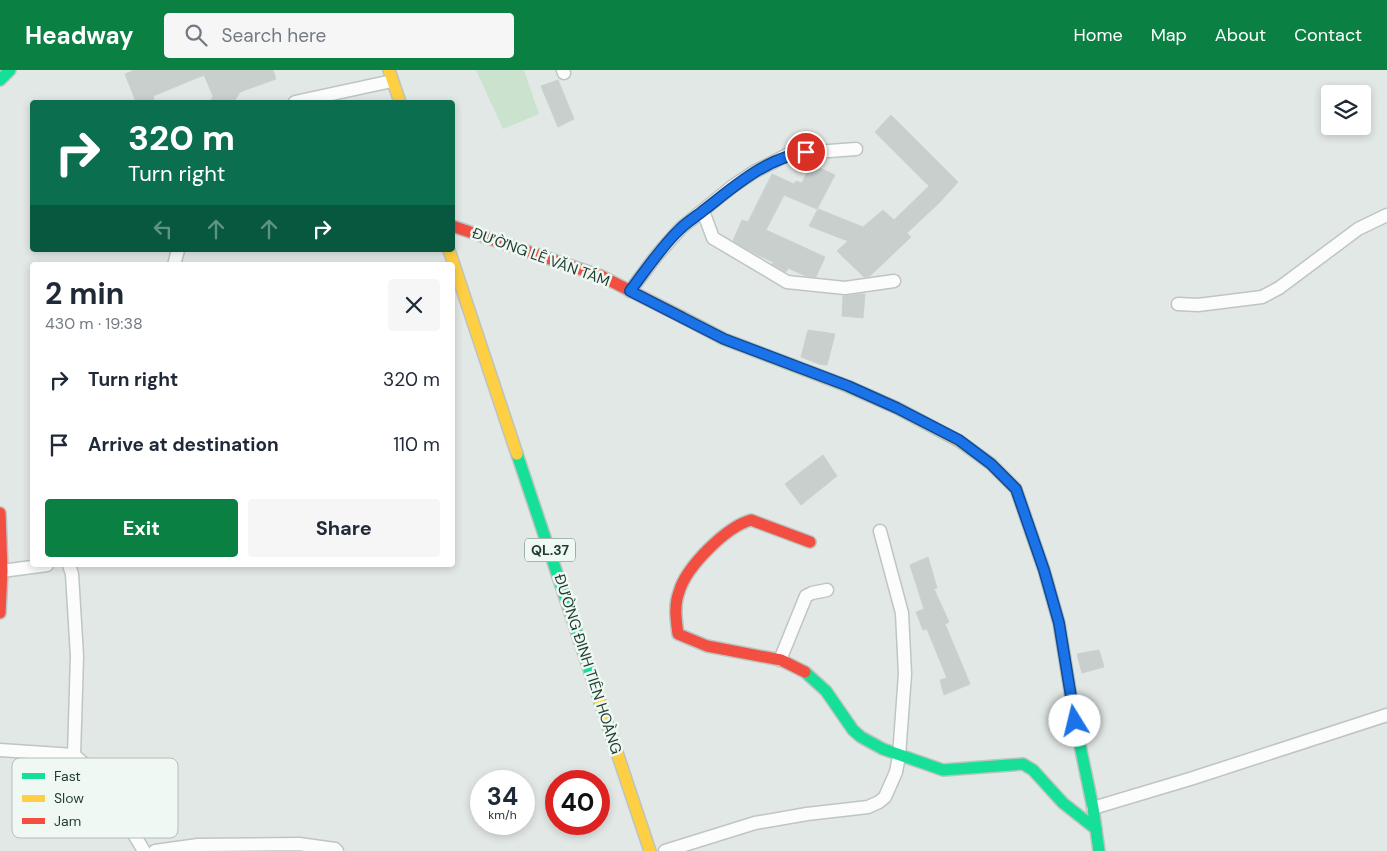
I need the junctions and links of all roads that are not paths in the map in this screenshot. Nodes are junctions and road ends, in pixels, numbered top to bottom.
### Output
1 (10, 70) edge
2 (391, 75) edge
3 (0, 80) edge
4 (302, 100) edge
5 (399, 100) edge
6 (856, 149) dead end
7 (703, 211) junction
8 (1387, 215) edge
9 (455, 227) edge
10 (455, 268) edge
11 (894, 282) dead end
12 (630, 291) junction
13 (1178, 304) dead end
14 (0, 513) edge
15 (880, 532) dead end
16 (810, 542) dead end
17 (34, 567) edge
18 (70, 567) edge
19 (1, 572) edge
20 (827, 590) dead end
21 (0, 613) edge
22 (780, 660) junction
23 (1387, 715) edge
24 (0, 750) edge
25 (74, 755) junction
26 (899, 756) junction
27 (77, 758) edge
28 (1092, 808) junction
29 (1096, 829) junction
30 (136, 838) edge
31 (144, 851) edge
32 (155, 851) edge
33 (337, 851) edge
34 (650, 851) edge
35 (666, 851) edge
36 (1099, 851) edge

1 - 3 street
2 - 4 street
2 - 5 street
6 - 7 street
7 - 11 street
7 - 12 street
8 - 13 street
9 - 12 street, ĐƯỜNG LÊ VĂN TÁM
10 - 34 street, ĐƯỜNG ĐINH TIÊN HOÀNG / QL.37
12 - 28 street, ĐƯỜNG LÊ VĂN TÁM
14 - 19 street
15 - 26 street
16 - 22 street
17 - 19 street
18 - 25 street
19 - 21 street
20 - 22 street
22 - 26 street
23 - 28 street
24 - 25 street
25 - 27 street
26 - 29 street
26 - 35 street
28 - 29 street, ĐƯỜNG LÊ VĂN TÁM
29 - 36 street, ĐƯỜNG LÊ VĂN TÁM
30 - 31 street
32 - 33 street

